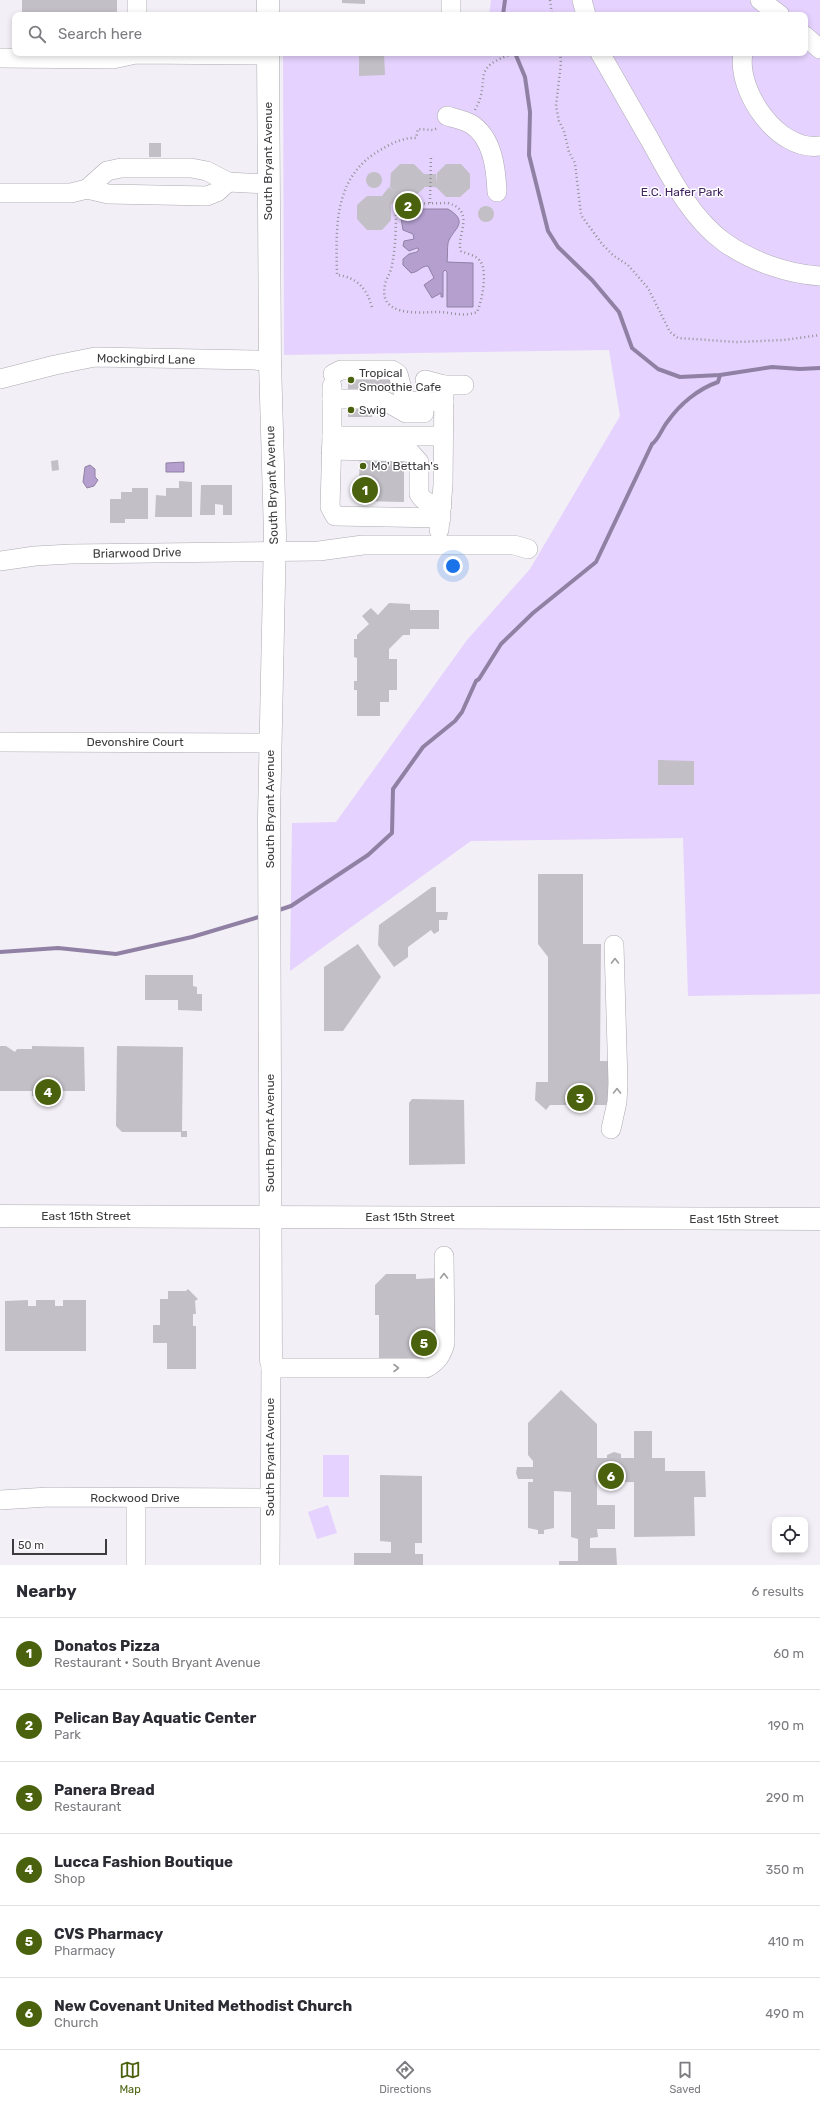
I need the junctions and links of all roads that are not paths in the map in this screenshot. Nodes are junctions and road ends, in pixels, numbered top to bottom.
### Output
1 (137, 0) edge
2 (268, 0) edge
3 (451, 0) edge
4 (582, 0) edge
5 (759, 0) edge
6 (137, 12) edge
7 (268, 12) edge
8 (451, 12) edge
9 (585, 12) edge
10 (753, 12) edge
11 (776, 12) edge
12 (808, 39) edge
13 (820, 49) edge
14 (127, 56) edge
15 (268, 56) edge
16 (602, 56) edge
17 (742, 56) edge
18 (0, 58) edge
19 (445, 120) road end
20 (820, 146) edge
21 (145, 168) junction
22 (228, 182) junction
23 (268, 184) junction
24 (87, 189) junction
25 (497, 192) dead end
26 (0, 193) edge
27 (147, 195) junction
28 (820, 276) edge
29 (270, 362) junction
30 (0, 378) edge
31 (425, 380) dead end
32 (464, 385) dead end
33 (332, 399) junction
34 (444, 400) junction
35 (443, 436) junction
36 (331, 443) junction
37 (442, 512) junction
38 (436, 545) junction
39 (528, 549) dead end
40 (274, 551) junction
41 (0, 561) edge
42 (0, 742) edge
43 (270, 743) junction
44 (614, 945) dead end
45 (611, 1129) dead end
46 (0, 1216) edge
47 (269, 1217) junction
48 (820, 1219) edge
49 (444, 1256) dead end
50 (271, 1365) junction
51 (136, 1498) junction
52 (270, 1498) junction
53 (0, 1500) edge
54 (136, 1565) edge
55 (270, 1565) edge

1 - 6 street
2 - 7 main road
3 - 8 street
4 - 9 street
5 - 10 street
5 - 11 street
12 - 13 street
14 - 18 street
15 - 23 main road, South Bryant Avenue
16 - 28 street
17 - 20 street
19 - 25 street
21 - 22 street
21 - 24 street
21 - 27 street
22 - 23 street
22 - 27 street
23 - 29 main road, South Bryant Avenue
24 - 26 street
24 - 27 street
29 - 30 street, Mockingbird Lane
29 - 40 main road, South Bryant Avenue
31 - 34 street
32 - 34 street
33 - 34 street
33 - 34 street
33 - 36 street
34 - 35 street
35 - 36 street
35 - 37 street
36 - 37 street
36 - 37 street
37 - 38 street
38 - 39 street, Briarwood Drive
38 - 40 street, Briarwood Drive
40 - 41 street, Briarwood Drive
40 - 43 main road, South Bryant Avenue
42 - 43 street, Devonshire Court
43 - 47 main road, South Bryant Avenue
45 -> 44 street
46 - 47 main road, East 15th Street
47 - 48 main road, East 15th Street
47 - 50 main road, South Bryant Avenue
50 -> 49 street
50 - 52 street, South Bryant Avenue
51 - 52 street, Rockwood Drive
51 - 53 street, Rockwood Drive
51 - 54 street
52 - 55 street, South Bryant Avenue

